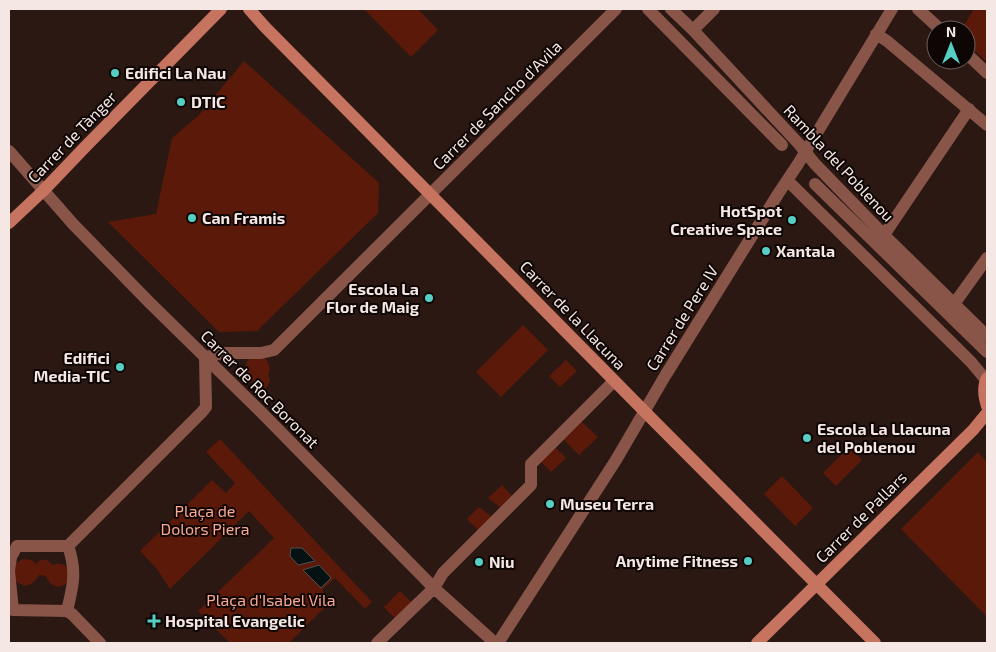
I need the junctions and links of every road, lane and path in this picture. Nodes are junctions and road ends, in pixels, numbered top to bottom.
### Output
1 (221, 9) edge
2 (249, 9) edge
3 (616, 9) edge
4 (648, 9) edge
5 (671, 9) edge
6 (714, 9) edge
7 (892, 9) edge
8 (918, 9) edge
9 (930, 20) edge
10 (693, 30) junction
11 (876, 34) junction
12 (976, 63) edge
13 (987, 73) edge
14 (969, 109) junction
15 (987, 125) edge
16 (782, 145) dead end
17 (9, 152) edge
18 (805, 152) junction
19 (788, 180) junction
20 (815, 184) dead end
21 (42, 191) junction
22 (431, 194) junction
23 (9, 223) edge
24 (884, 235) junction
25 (987, 258) edge
26 (954, 304) junction
27 (987, 336) edge
28 (987, 352) edge
29 (205, 357) junction
30 (986, 379) edge
31 (614, 381) junction
32 (987, 406) edge
33 (645, 411) junction
34 (987, 413) edge
35 (13, 542) edge
36 (68, 546) junction
37 (817, 584) junction
38 (434, 588) junction
39 (67, 611) junction
40 (11, 612) edge
41 (100, 643) edge
42 (377, 643) edge
43 (497, 643) edge
44 (757, 643) edge
45 (876, 643) edge

1 - 21 street, Carrer de Tànger
2 - 22 street, Carrer de la Llacuna
3 - 22 street, Carrer de Sancho d'Avila
4 - 16 street, Rambla del Poblenou
5 - 10 street, Rambla del Poblenou
6 - 10 street
7 - 11 street, Carrer de Pere IV
8 - 9 street
10 - 18 street, Rambla del Poblenou
11 - 14 street
11 - 18 street, Carrer de Pere IV
12 - 13 street
14 - 15 street
14 - 24 street
17 - 21 street, Carrer de Roc Boronat
18 - 19 street, Carrer de Pere IV
18 - 24 street, Rambla del Poblenou
19 - 30 street
19 - 33 street, Carrer de Pere IV
20 - 28 street, Rambla del Poblenou
21 - 23 street, Carrer de Tànger
21 - 29 street, Carrer de Roc Boronat
22 - 29 street, Carrer de Sancho d'Avila
22 - 31 street, Carrer de la Llacuna
24 - 26 street, Rambla del Poblenou
25 - 26 street
26 - 27 street, Rambla del Poblenou
29 - 36 street
29 - 38 street, Carrer de Roc Boronat
30 - 32 street
31 - 33 street, Carrer de la Llacuna
31 - 38 street
33 - 37 street, Carrer de la Llacuna
33 - 43 street, Carrer de Pere IV
34 - 37 street, Carrer de Pallars
35 - 36 street
35 - 40 street
36 - 39 street
37 - 44 street, Carrer de Pallars
37 - 45 street, Carrer de la Llacuna
38 - 42 street
38 - 43 street, Carrer de Roc Boronat
39 - 40 street
39 - 41 street

